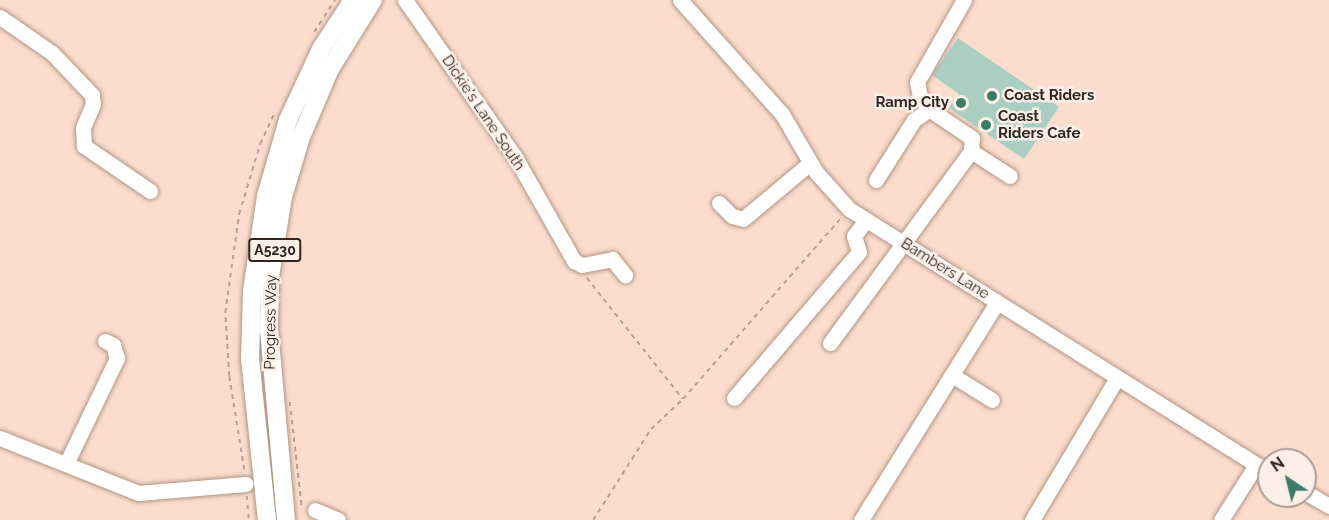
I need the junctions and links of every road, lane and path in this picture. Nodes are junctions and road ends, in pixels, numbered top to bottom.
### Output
1 (352, 0) edge
2 (373, 0) edge
3 (405, 0) edge
4 (680, 0) edge
5 (964, 0) edge
6 (0, 17) edge
7 (929, 109) junction
8 (971, 151) junction
9 (810, 163) junction
10 (1011, 176) dead end
11 (876, 180) dead end
12 (150, 191) dead end
13 (719, 202) dead end
14 (849, 209) junction
15 (866, 220) junction
16 (905, 245) junction
17 (574, 261) junction
18 (625, 275) dead end
19 (997, 302) junction
20 (105, 341) dead end
21 (830, 343) dead end
22 (952, 375) junction
23 (1117, 378) junction
24 (290, 398) dead end
25 (734, 398) dead end
26 (683, 399) junction
27 (992, 400) dead end
28 (0, 438) edge
29 (66, 464) junction
30 (1257, 466) edge
31 (1257, 475) edge
32 (246, 484) dead end
33 (301, 516) edge
34 (863, 519) edge
35 (267, 520) edge
36 (338, 520) edge
37 (593, 520) edge
38 (1032, 520) edge
39 (1221, 520) edge

1 - 35 main road, Progress Way / A5230
2 - 33 main road, Progress Way / A5230
3 - 17 street, Dickie's Lane South
4 - 9 street, Bambers Lane
5 - 7 street
6 - 12 street
7 - 8 street
7 - 11 street
8 - 10 street
8 - 16 street
9 - 13 street
9 - 14 street, Bambers Lane
14 - 15 street, Bambers Lane
14 - 26 path
15 - 16 street, Bambers Lane
15 - 25 street
16 - 19 street, Bambers Lane
16 - 21 street
17 - 18 street
17 - 26 path
19 - 22 street
19 - 23 street, Bambers Lane
20 - 29 street
22 - 27 street
22 - 34 street
23 - 30 street, Bambers Lane
23 - 38 street
24 - 33 path
26 - 37 path
28 - 29 street
29 - 32 street
31 - 39 street
33 - 36 street

